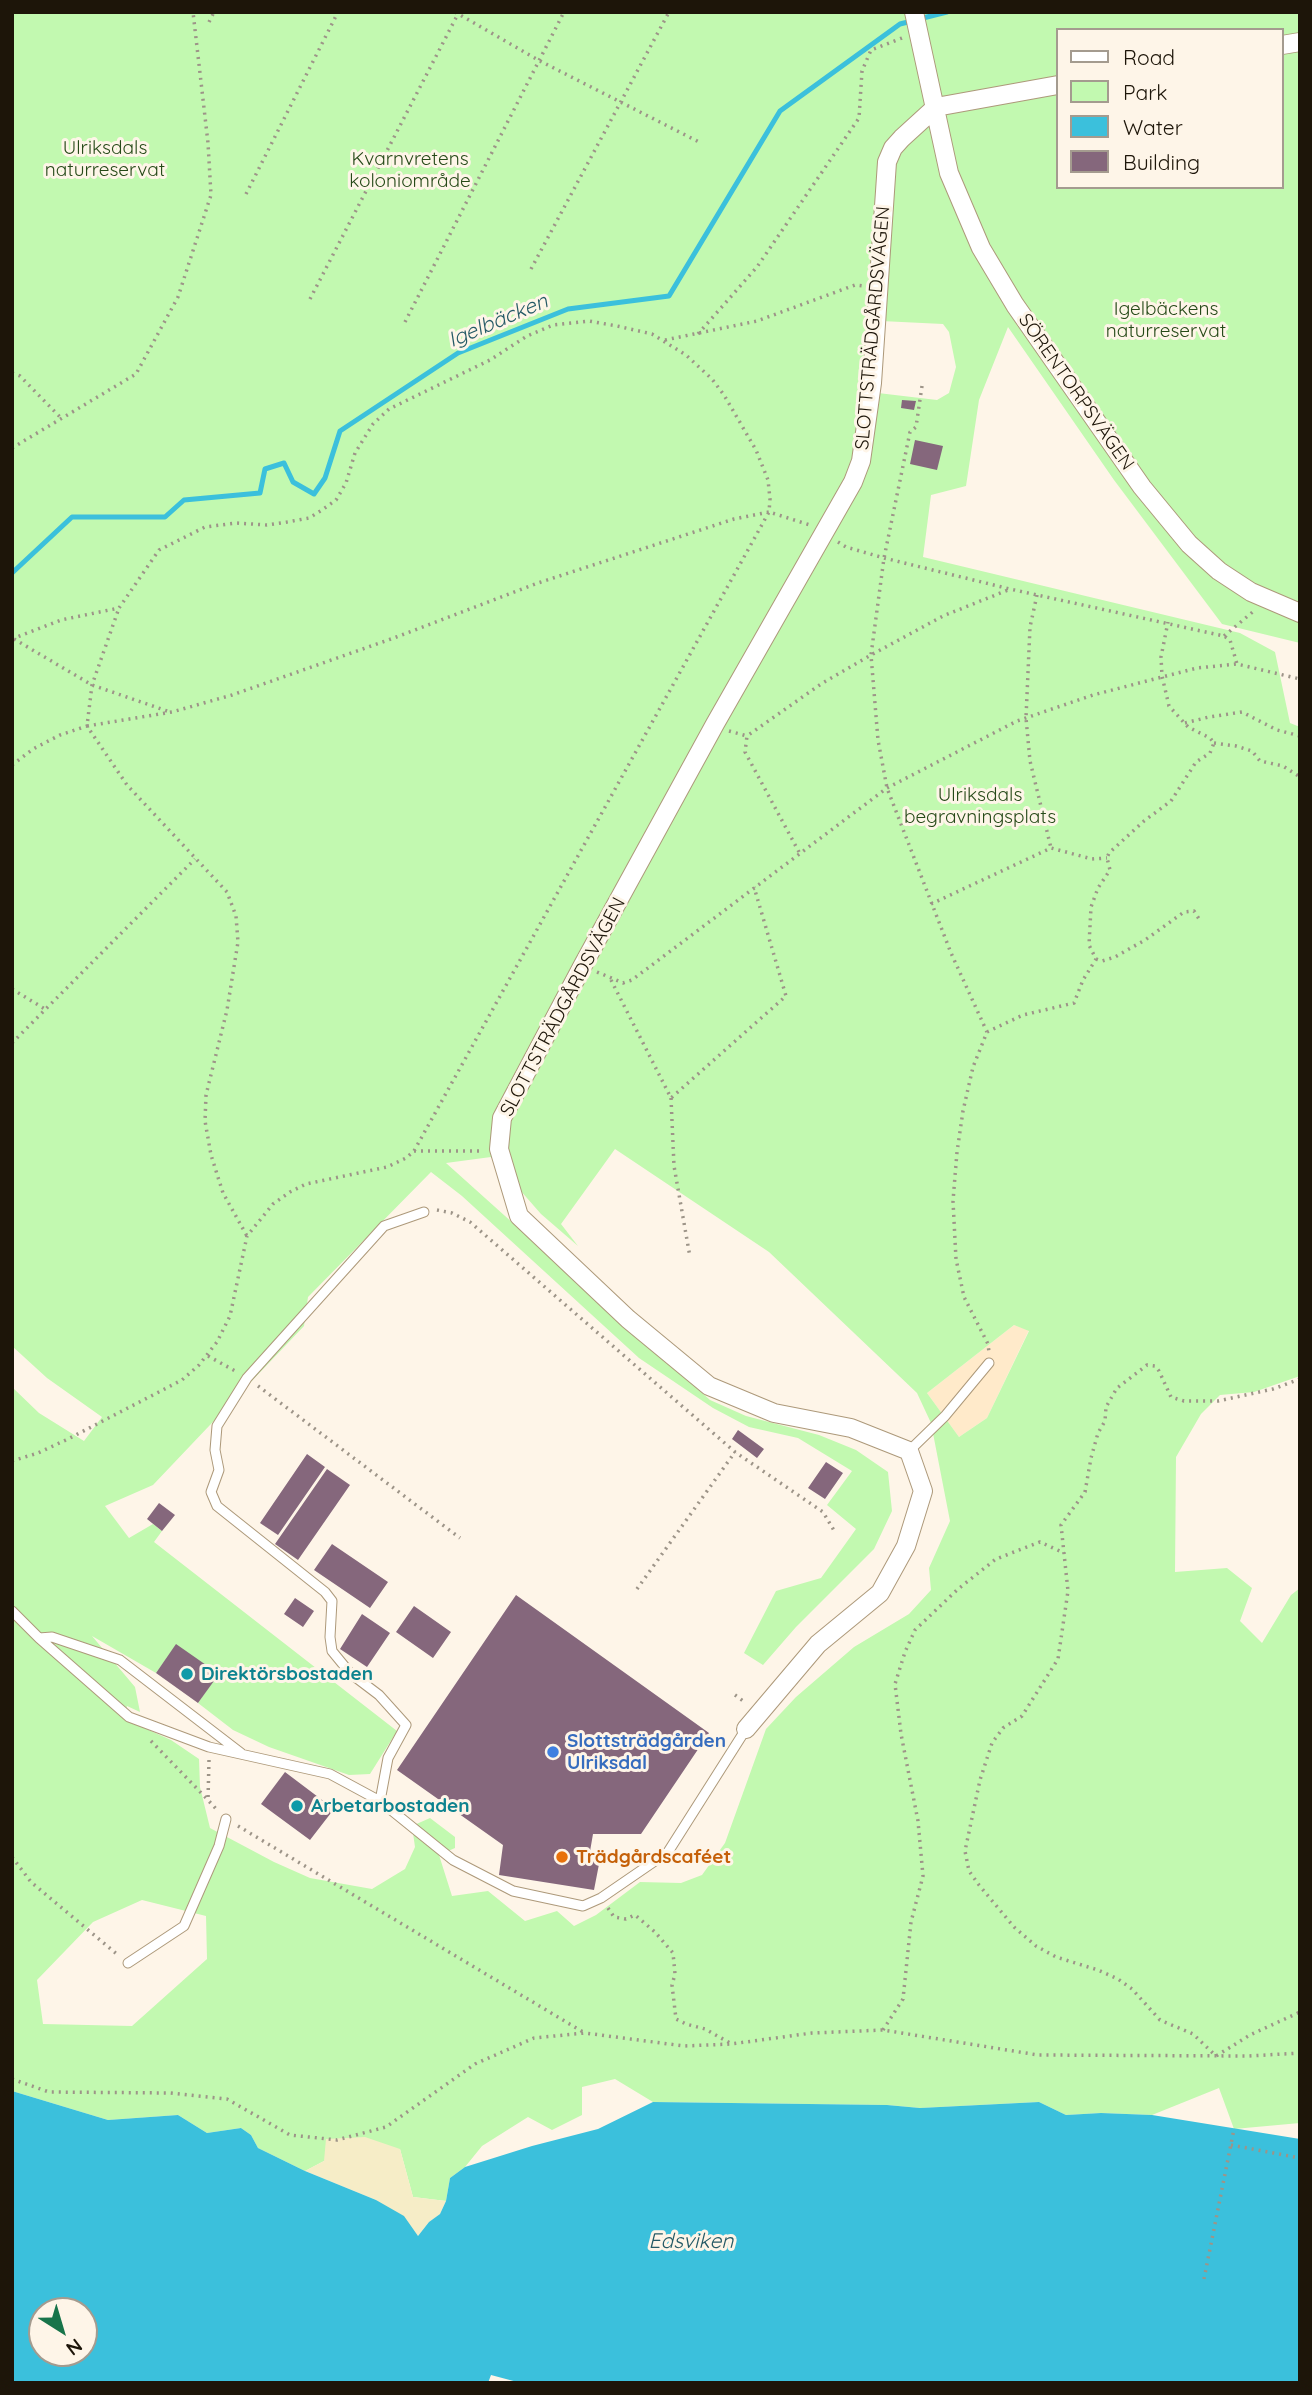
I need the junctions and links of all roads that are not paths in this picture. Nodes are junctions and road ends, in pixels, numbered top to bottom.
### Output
1 (914, 12) edge
2 (1056, 86) edge
3 (936, 107) junction
4 (1300, 613) edge
5 (424, 1212) road end
6 (989, 1363) road end
7 (909, 1451) junction
8 (12, 1611) edge
9 (39, 1638) junction
10 (746, 1729) joint
11 (243, 1755) junction
12 (380, 1801) junction
13 (226, 1819) road end
14 (128, 1963) road end

1 - 3 street, SÖRENTORPSVÄGEN
2 - 3 street
3 - 4 street, SÖRENTORPSVÄGEN
3 - 7 street, SLOTTSTRÄDGÅRDSVÄGEN
5 - 12 lane
6 - 7 lane
7 - 10 street
8 - 9 lane
9 - 11 lane
9 - 11 lane
10 - 12 lane
11 - 12 lane
13 - 14 lane

